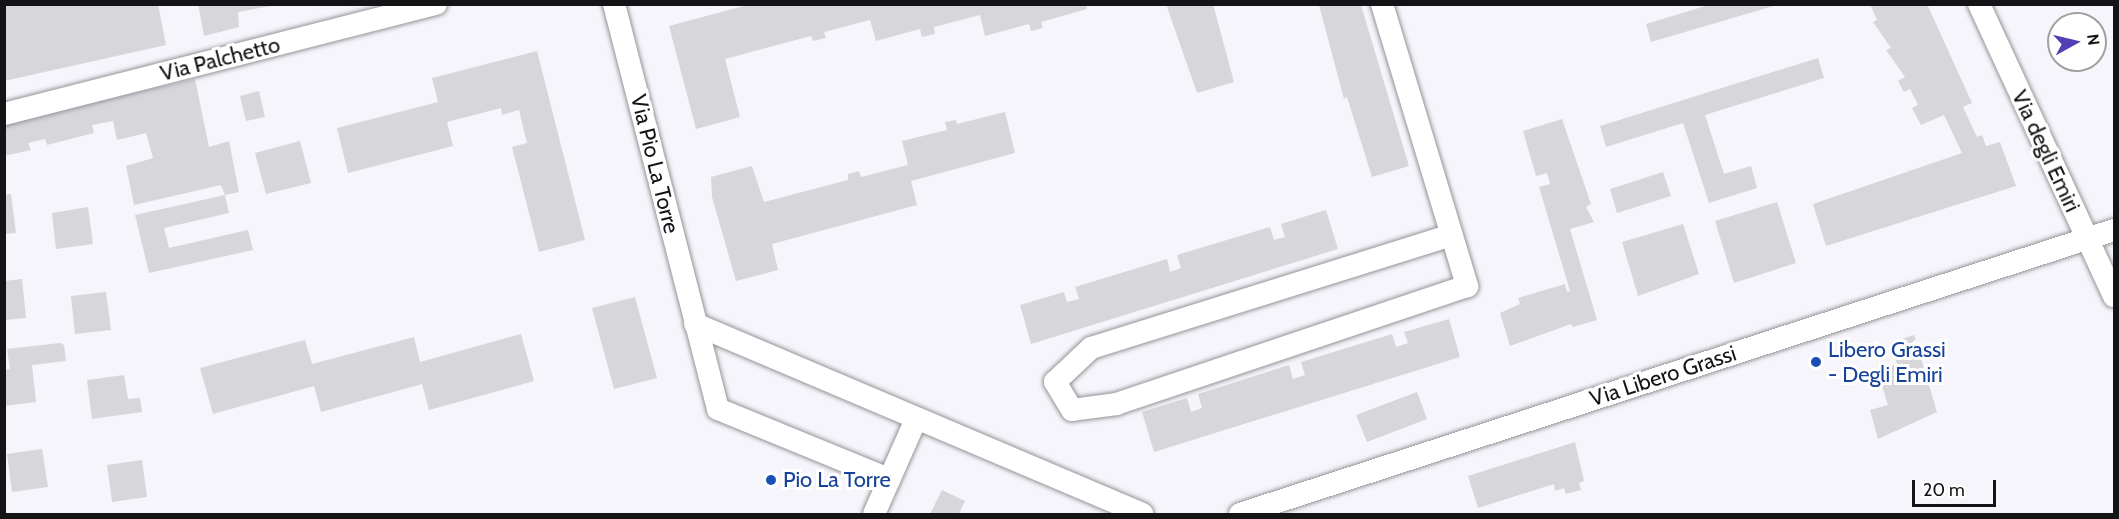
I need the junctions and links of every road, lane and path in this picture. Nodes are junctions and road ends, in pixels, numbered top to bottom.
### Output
1 (436, 4) edge
2 (614, 4) edge
3 (1382, 4) edge
4 (1979, 4) edge
5 (4, 114) edge
6 (2115, 230) edge
7 (1452, 235) junction
8 (2087, 238) junction
9 (2115, 296) edge
10 (696, 324) junction
11 (916, 419) junction
12 (890, 479) junction
13 (874, 514) edge
14 (1142, 514) edge
15 (1240, 514) edge

1 - 5 street, Via Palchetto
2 - 10 street, Via Pio La Torre
3 - 7 street
4 - 8 street, Via degli Emiri
6 - 8 street, Via Libero Grassi
7 - 7 street
8 - 9 street, Via degli Emiri
8 - 15 street, Via Libero Grassi
10 - 11 street
10 - 12 street, Via Pio La Torre
11 - 12 street
11 - 14 street
12 - 13 street

